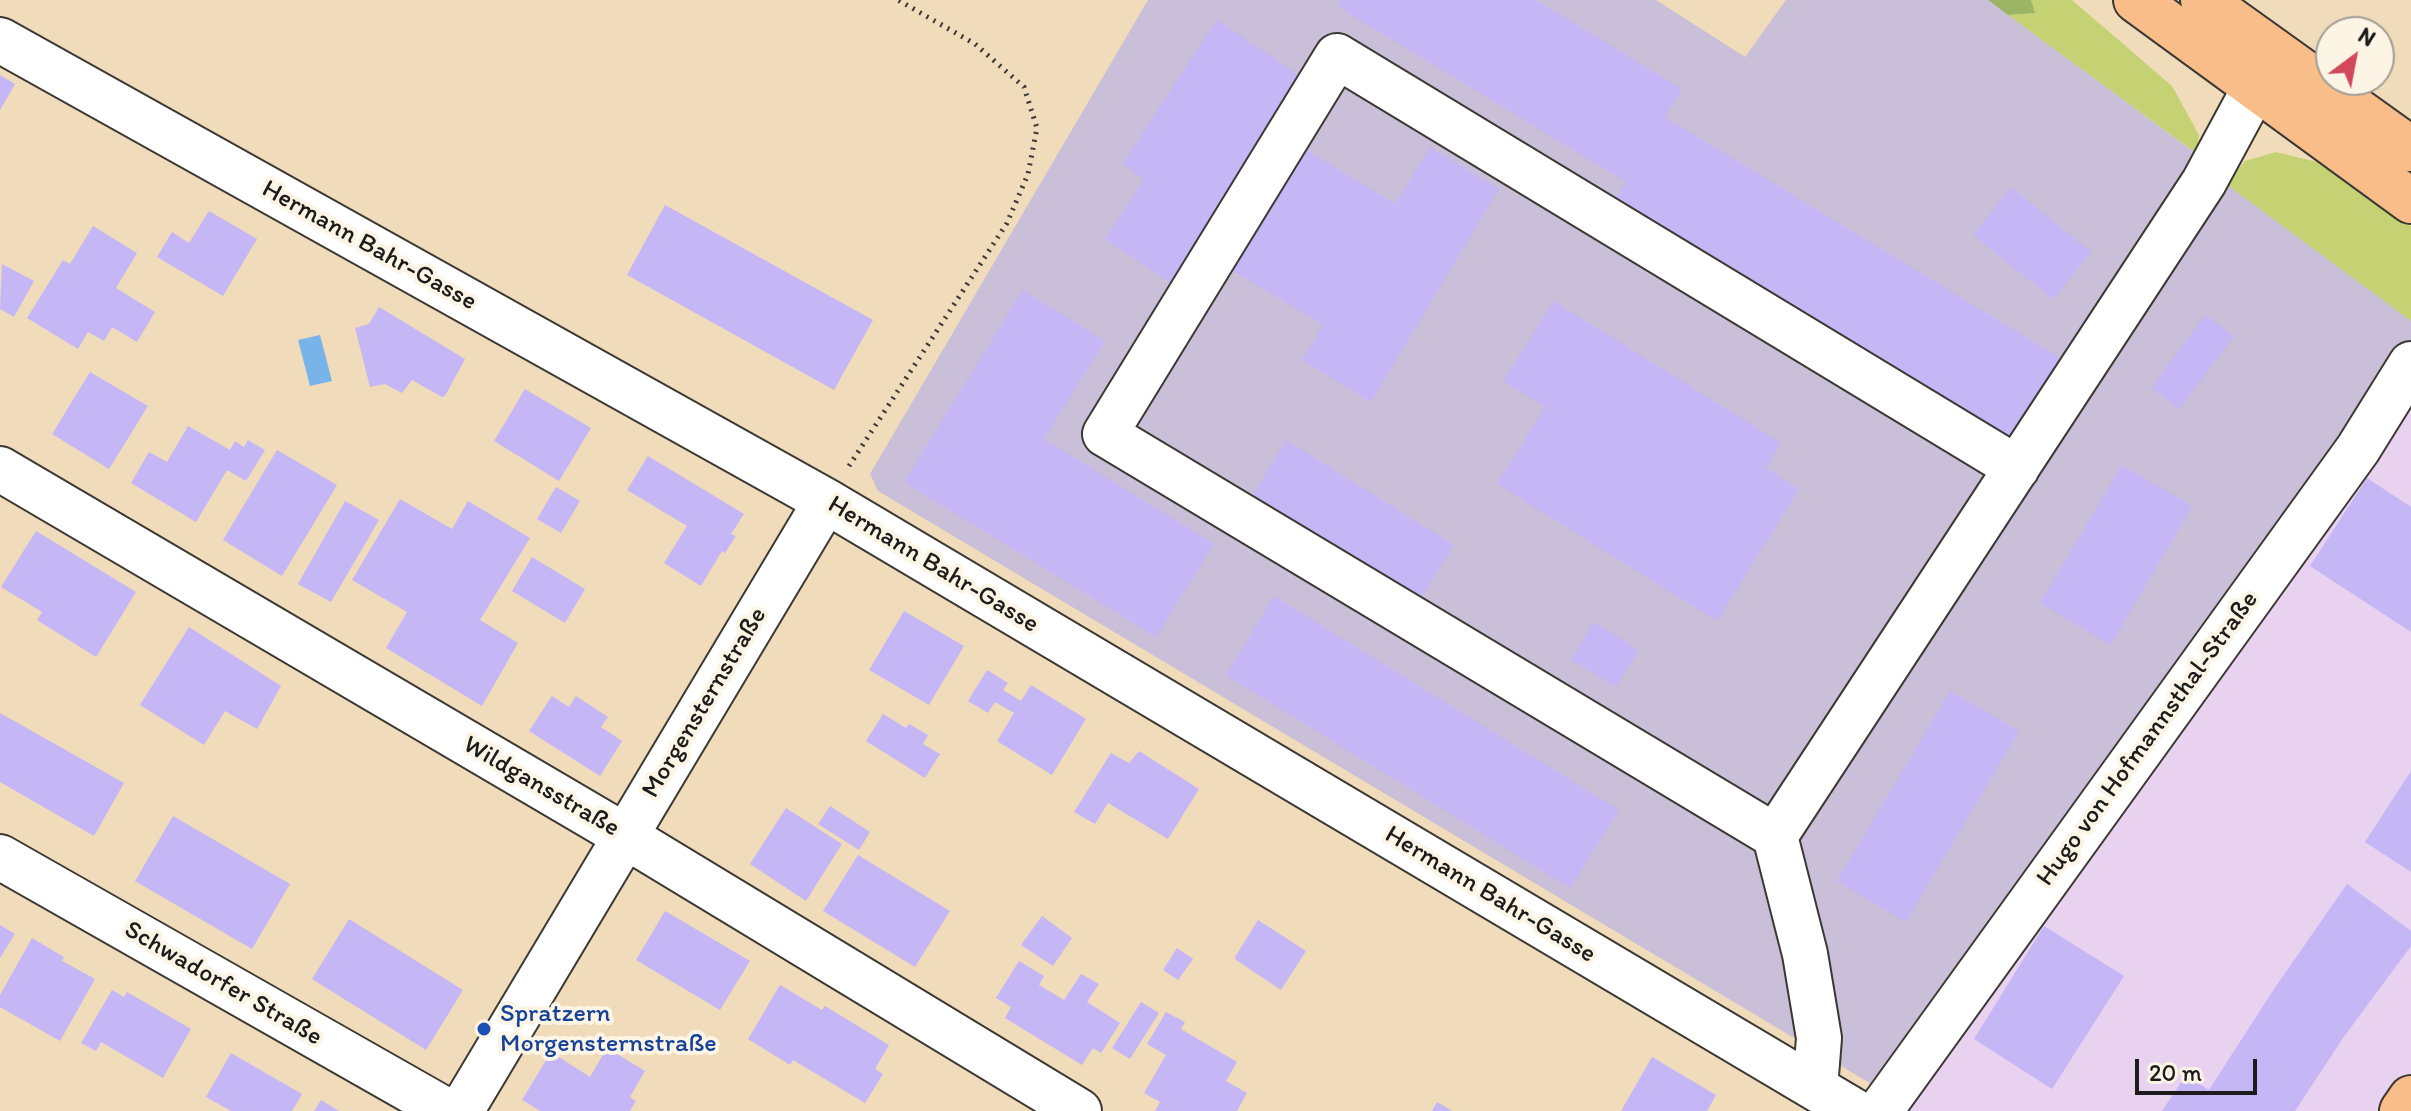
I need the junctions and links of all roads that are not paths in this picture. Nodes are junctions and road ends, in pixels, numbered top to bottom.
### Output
1 (2136, 0) edge
2 (2203, 0) edge
3 (0, 40) edge
4 (2265, 69) junction
5 (2411, 149) edge
6 (2411, 201) edge
7 (2411, 364) edge
8 (2017, 468) junction
9 (0, 469) edge
10 (826, 501) junction
11 (625, 836) junction
12 (1775, 836) junction
13 (0, 857) edge
14 (1815, 1088) junction
15 (2411, 1098) edge
16 (447, 1111) edge
17 (461, 1111) edge
18 (1079, 1111) edge
19 (1854, 1111) edge
20 (1880, 1111) edge
21 (2402, 1111) edge

1 - 4 main road
2 - 4 main road
3 - 10 street, Hermann Bahr-Gasse
4 - 5 main road
4 - 6 main road
4 - 8 street
7 - 20 street, Hugo von Hofmannsthal-Straße
8 - 12 street
8 - 12 street
9 - 11 street, Wildgansstraße
10 - 11 street, Morgensternstraße
10 - 14 street, Hermann Bahr-Gasse
11 - 17 street, Morgensternstraße
11 - 18 street, Wildgansstraße
12 - 14 street
13 - 16 street, Schwadorfer Straße
14 - 19 street, Hermann Bahr-Gasse
15 - 21 main road

